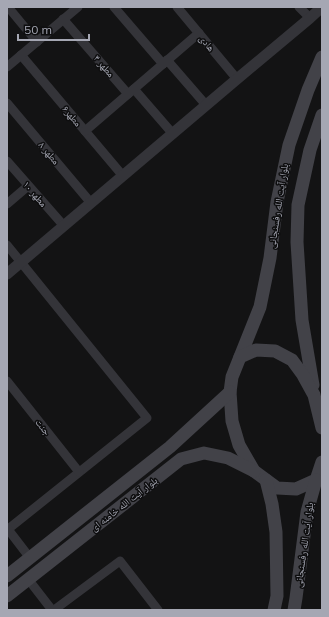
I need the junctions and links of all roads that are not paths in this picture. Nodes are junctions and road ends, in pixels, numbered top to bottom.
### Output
1 (8, 7) edge
2 (114, 7) edge
3 (177, 7) edge
4 (299, 7) edge
5 (322, 7) edge
6 (72, 9) edge
7 (310, 18) junction
8 (63, 20) junction
9 (199, 33) junction
10 (37, 42) junction
11 (21, 55) junction
12 (322, 57) edge
13 (165, 62) junction
14 (7, 67) edge
15 (237, 79) junction
16 (131, 91) junction
17 (7, 103) edge
18 (206, 105) junction
19 (322, 115) edge
20 (85, 131) junction
21 (173, 134) junction
22 (7, 161) edge
23 (123, 176) junction
24 (28, 186) junction
25 (91, 203) junction
26 (7, 204) edge
27 (64, 226) junction
28 (7, 245) edge
29 (21, 262) junction
30 (7, 274) edge
31 (240, 357) junction
32 (7, 381) edge
33 (230, 392) junction
34 (314, 395) junction
35 (322, 424) edge
36 (320, 470) edge
37 (254, 471) junction
38 (78, 472) junction
39 (266, 480) junction
40 (7, 529) edge
41 (30, 558) junction
42 (7, 576) edge
43 (28, 579) junction
44 (7, 596) edge
45 (53, 610) edge
46 (158, 610) edge
47 (274, 610) edge
48 (294, 610) edge

1 - 10 street
2 - 13 street
3 - 9 street, هادی
4 - 7 street
5 - 7 street
6 - 8 street
7 - 15 street
8 - 10 street
8 - 16 street, مطهر ۴
9 - 13 street
9 - 15 street, هادی
10 - 11 street
11 - 14 street
11 - 20 street, مطهر۶
12 - 31 main road, بلوار آیت الله رفسنجانی
13 - 16 street
13 - 18 street
15 - 18 street
16 - 20 street
16 - 21 street, مطهر ۴
17 - 25 street, مطهر ۸
18 - 21 street
19 - 34 main road, بلوار آیت الله رفسنجانی
20 - 23 street, مطهر۶
21 - 23 street
22 - 24 street, مطهر ۱۰
23 - 25 street
24 - 26 street
24 - 27 street, مطهر ۱۰
25 - 27 street
27 - 29 street
28 - 29 street
29 - 30 street
29 - 38 street
31 - 33 main road, بلوار آیت الله رفسنجانی
31 - 34 main road
32 - 38 street, جنت
33 - 37 main road, بلوار آیت الله رفسنجانی
33 - 41 main road, بلوار آیت الله خامنه ای
34 - 35 main road
36 - 39 main road
36 - 48 main road, بلوار آیت الله رفسنجانی
37 - 39 main road
37 - 43 main road, بلوار آیت الله خامنه ای
38 - 40 street
39 - 47 main road
40 - 41 street
41 - 42 main road, بلوار آیت الله خامنه ای
43 - 44 main road, بلوار آیت الله خامنه ای
43 - 45 street
45 - 46 street

